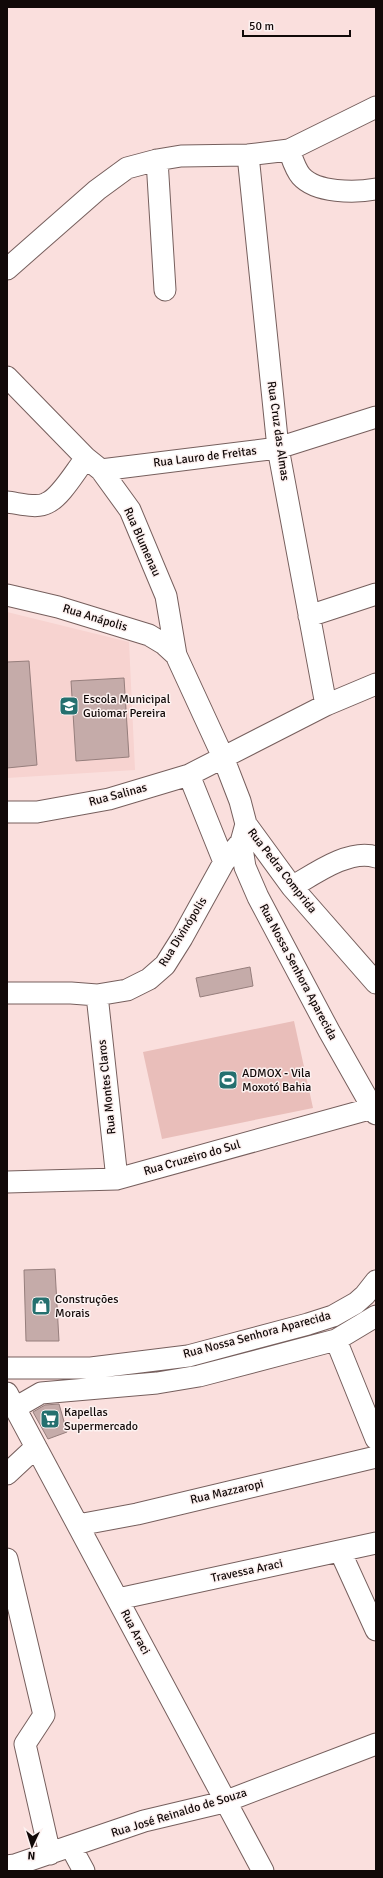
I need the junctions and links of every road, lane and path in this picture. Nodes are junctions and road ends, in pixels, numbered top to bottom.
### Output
1 (376, 107) edge
2 (289, 150) junction
3 (248, 155) junction
4 (157, 160) junction
5 (376, 189) edge
6 (7, 269) edge
7 (165, 290) dead end
8 (7, 377) edge
9 (376, 417) edge
10 (278, 448) junction
11 (93, 464) junction
12 (7, 502) edge
13 (376, 594) edge
14 (7, 595) edge
15 (309, 616) junction
16 (176, 655) junction
17 (376, 684) edge
18 (326, 705) junction
19 (223, 757) junction
20 (189, 775) junction
21 (7, 812) edge
22 (243, 833) junction
23 (376, 857) edge
24 (224, 862) junction
25 (292, 886) junction
26 (376, 983) edge
27 (7, 993) edge
28 (97, 995) junction
29 (374, 1111) edge
30 (117, 1179) junction
31 (7, 1182) edge
32 (376, 1281) edge
33 (376, 1316) edge
34 (336, 1340) junction
35 (7, 1368) edge
36 (11, 1400) edge
37 (376, 1440) edge
38 (36, 1447) junction
39 (376, 1457) edge
40 (7, 1474) edge
41 (78, 1525) junction
42 (376, 1543) edge
43 (340, 1551) junction
44 (7, 1559) edge
45 (118, 1599) junction
46 (376, 1630) edge
47 (376, 1744) edge
48 (224, 1802) junction
49 (71, 1847) junction
50 (50, 1854) junction
51 (11, 1868) edge
52 (84, 1871) edge
53 (263, 1871) edge

1 - 2 street
2 - 3 street
2 - 5 street
3 - 4 street
3 - 10 street, Rua Cruz das Almas
4 - 6 street
4 - 7 street
8 - 11 street, Rua Blumenau
9 - 10 street, Rua Lauro de Freitas
10 - 11 street, Rua Lauro de Freitas
10 - 15 street, Rua Cruz das Almas
11 - 12 street
11 - 16 street, Rua Blumenau
13 - 15 street
14 - 16 street, Rua Anápolis
15 - 18 street, Rua Cruz das Almas
16 - 19 street, Rua Pedra Comprida
17 - 18 street, Rua Salinas
18 - 19 street, Rua Salinas
19 - 20 street, Rua Salinas
19 - 22 street, Rua Pedra Comprida
20 - 21 street, Rua Salinas
20 - 24 street
22 - 24 street, Rua Divinópolis
22 - 25 street, Rua Pedra Comprida
22 - 29 street, Rua Nossa Senhora Aparecida
23 - 25 street
24 - 28 street, Rua Divinópolis
25 - 26 street, Rua Pedra Comprida
27 - 28 street, Rua Divinópolis
28 - 30 street, Rua Montes Claros
29 - 30 street, Rua Cruzeiro do Sul
30 - 31 street, Rua Cruzeiro do Sul
32 - 35 street, Rua Nossa Senhora Aparecida
33 - 34 street, Rua Nossa Senhora Aparecida
34 - 36 street, Rua Nossa Senhora Aparecida
34 - 37 street
36 - 38 street, Rua Araci
38 - 40 street
38 - 41 street, Rua Araci
39 - 41 street, Rua Mazzaropi
41 - 45 street, Rua Araci
42 - 43 street, Travessa Araci
43 - 45 street, Travessa Araci
43 - 46 street
44 - 50 street
45 - 48 street, Rua Araci
47 - 48 street, Rua José Reinaldo de Souza
48 - 49 street, Rua José Reinaldo de Souza
48 - 53 street, Rua Araci
49 - 50 street, Rua José Reinaldo de Souza
49 - 52 street
50 - 51 street, Rua José Reinaldo de Souza

